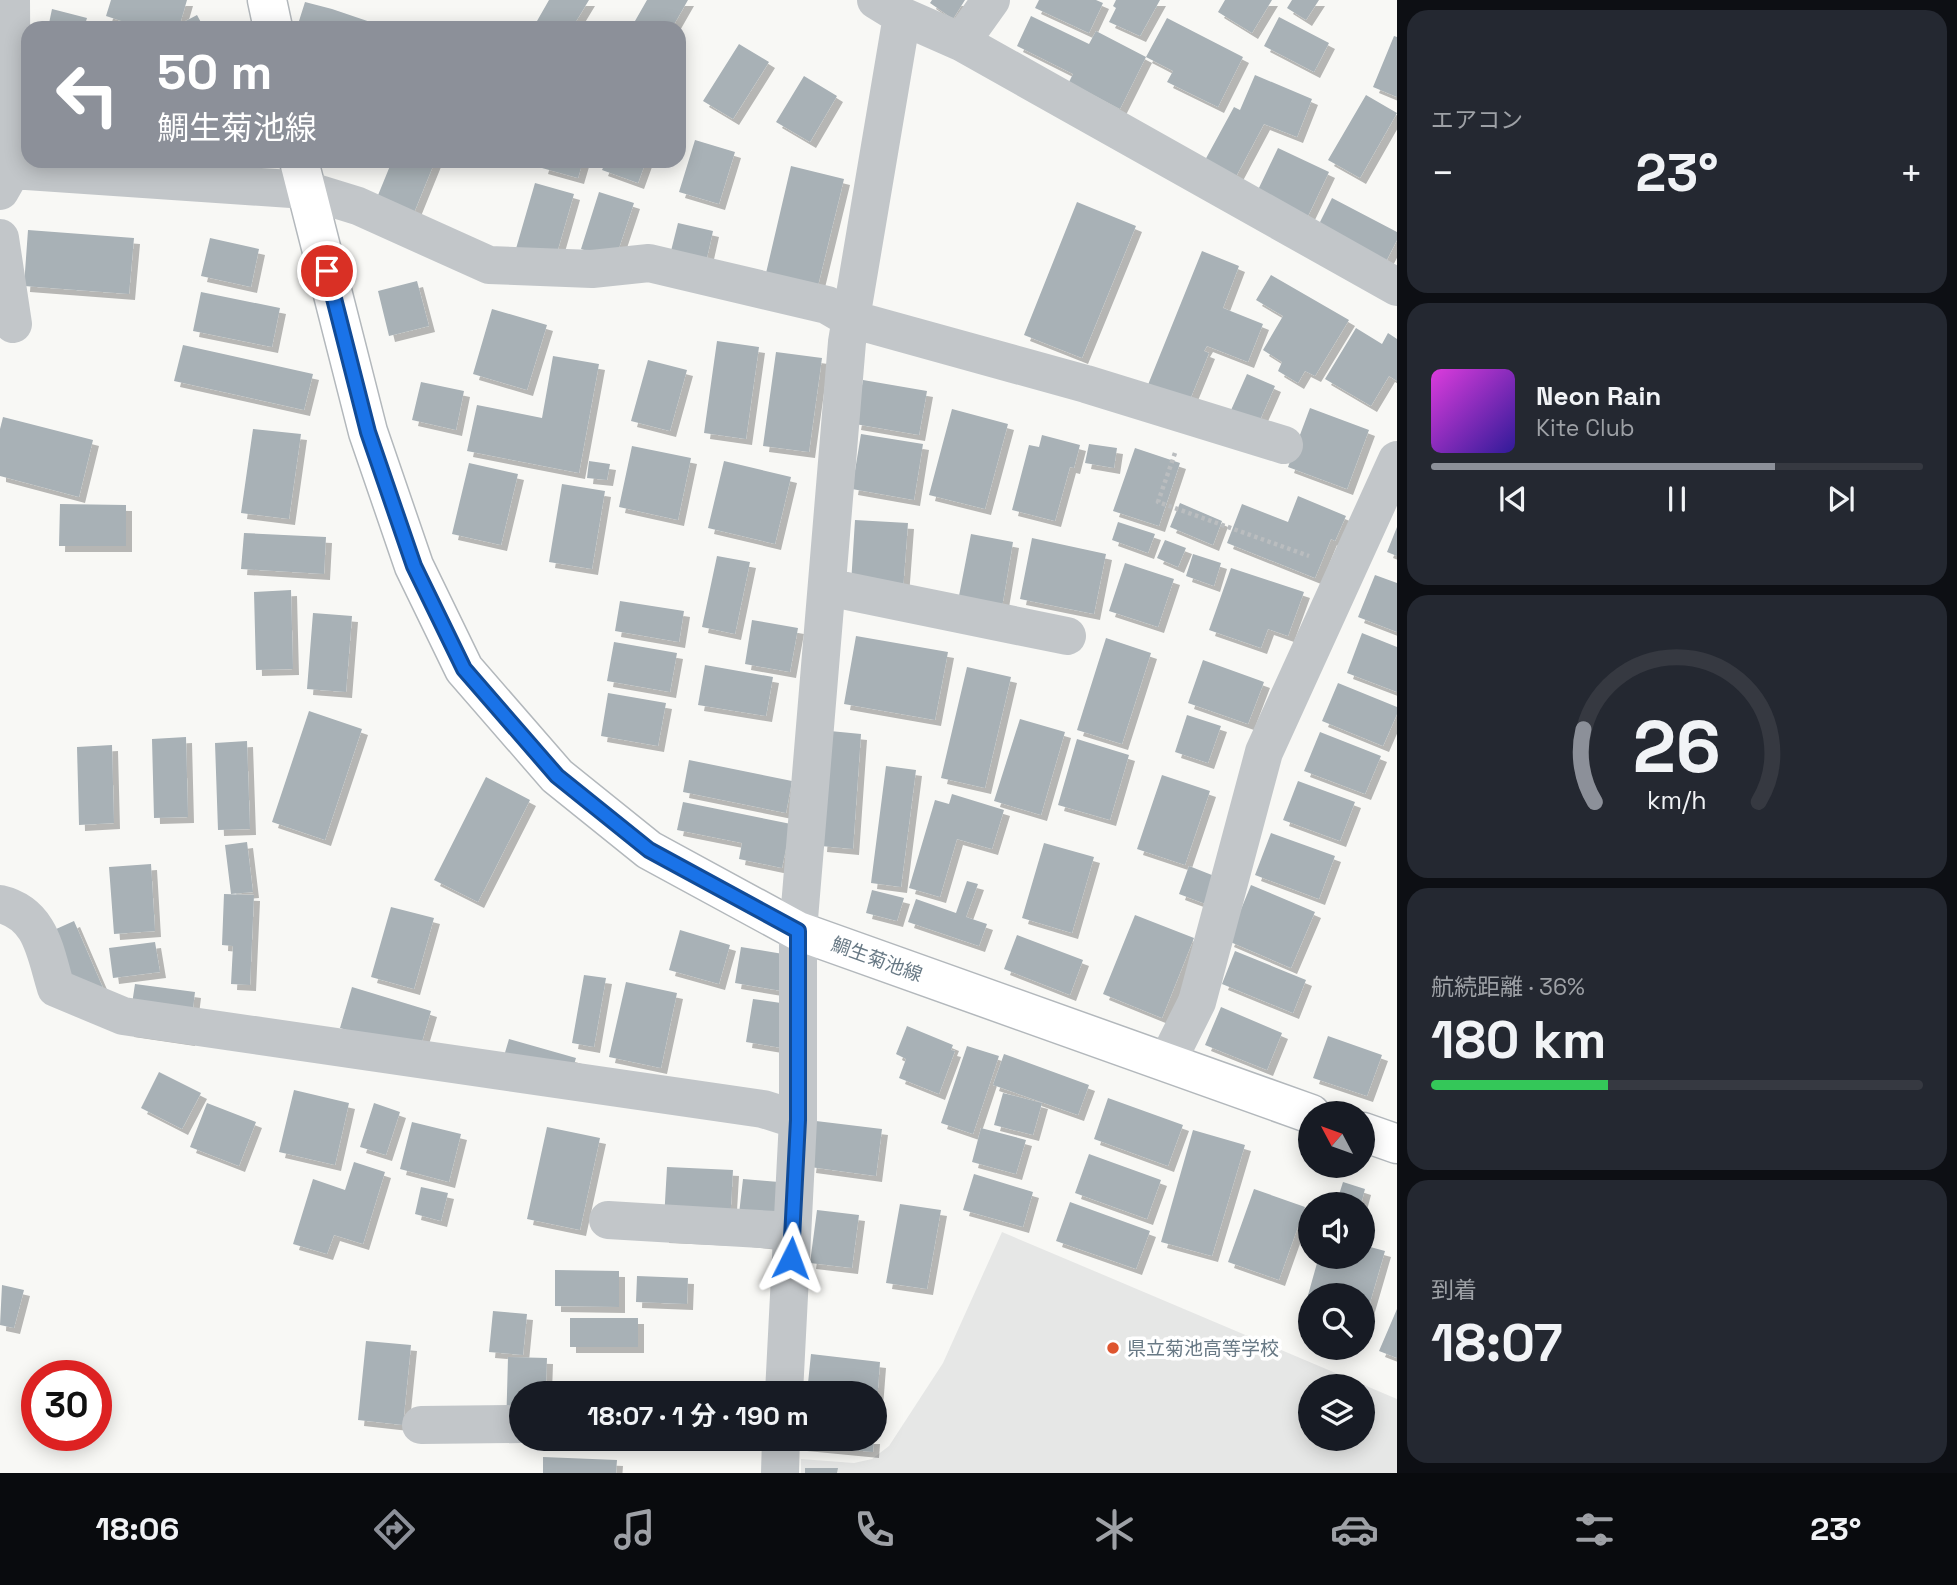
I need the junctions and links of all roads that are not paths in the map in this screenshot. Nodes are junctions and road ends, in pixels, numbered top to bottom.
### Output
1 (11, 0) edge
2 (267, 0) edge
3 (992, 0) edge
4 (889, 8) edge
5 (271, 21) edge
6 (961, 42) junction
7 (303, 175) edge
8 (6, 181) edge
9 (0, 238) edge
10 (1397, 287) edge
11 (851, 319) junction
12 (13, 324) dead end
13 (1284, 445) dead end
14 (1397, 460) edge
15 (827, 586) junction
16 (1067, 636) dead end
17 (4, 898) edge
18 (798, 931) junction
19 (1167, 1062) junction
20 (1298, 1109) edge
21 (798, 1120) junction
22 (1376, 1137) edge
23 (1397, 1144) edge
24 (608, 1220) dead end
25 (792, 1231) junction
26 (785, 1381) edge
27 (509, 1424) edge
28 (421, 1425) dead end
29 (781, 1451) edge
30 (780, 1473) edge

1 - 8 street
2 - 5 main road
3 - 6 street
4 - 6 street
4 - 11 street
6 - 10 street
7 - 8 street
7 - 11 street
7 - 18 main road, 鯛生菊池線
9 - 12 street
11 - 13 street
11 - 15 street
14 - 19 street
15 - 16 street
15 - 18 street
17 - 21 street
18 - 19 main road, 鯛生菊池線
18 - 21 street
19 - 20 main road, 鯛生菊池線
21 - 25 street
22 - 23 main road
24 - 25 street
25 - 26 street
27 - 28 street
29 - 30 street

